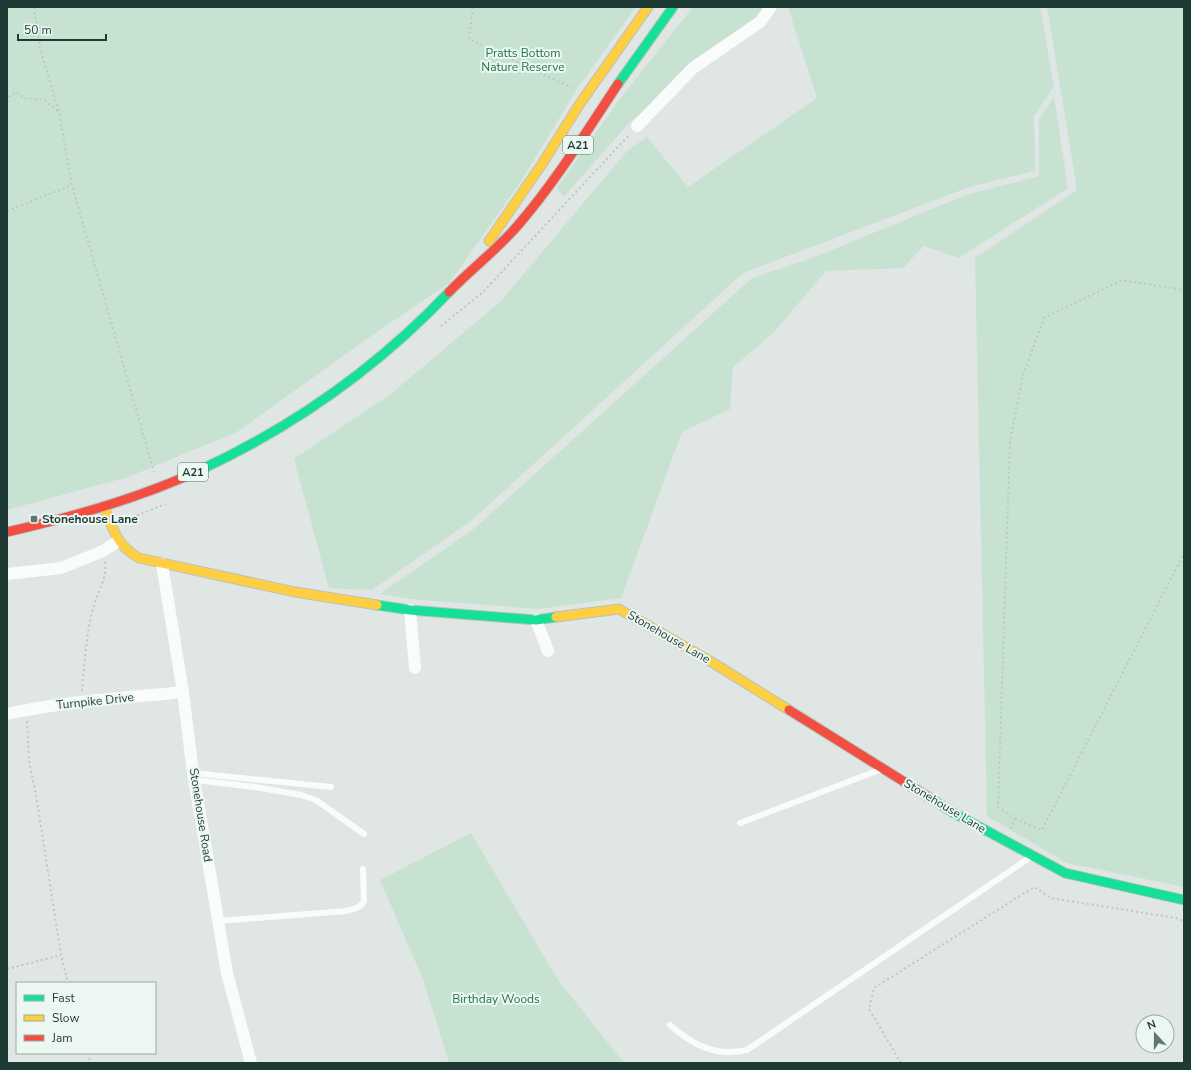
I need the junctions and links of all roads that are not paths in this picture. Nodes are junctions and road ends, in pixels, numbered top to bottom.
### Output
1 (648, 7) edge
2 (673, 7) edge
3 (771, 7) edge
4 (637, 126) dead end
5 (468, 272) junction
6 (104, 507) junction
7 (7, 532) edge
8 (118, 540) junction
9 (162, 564) junction
10 (7, 574) edge
11 (410, 610) junction
12 (536, 620) junction
13 (548, 652) dead end
14 (415, 668) dead end
15 (183, 692) junction
16 (7, 714) edge
17 (884, 768) junction
18 (194, 777) junction
19 (331, 787) dead end
20 (740, 823) dead end
21 (364, 834) dead end
22 (1033, 856) junction
23 (363, 869) dead end
24 (1184, 900) edge
25 (218, 921) junction
26 (670, 1025) dead end
27 (251, 1063) edge

1 - 5 main road, A21
2 - 5 main road, A21
3 - 4 street
5 - 6 main road, A21
6 - 7 main road, A21
6 - 8 main road, Stonehouse Lane
8 - 9 main road, Stonehouse Lane
8 - 10 street
9 - 11 main road, Stonehouse Lane
9 - 15 street, Stonehouse Road
11 - 12 main road, Stonehouse Lane
11 - 14 street
12 - 13 street
12 - 17 main road, Stonehouse Lane
15 - 16 street, Turnpike Drive
15 - 18 street, Stonehouse Road
17 - 20 lane
17 - 22 main road, Stonehouse Lane
18 - 19 lane
18 - 21 lane
18 - 25 street, Stonehouse Road
22 - 24 main road, Stonehouse Lane
22 - 26 lane
23 - 25 lane
25 - 27 street, Stonehouse Road

